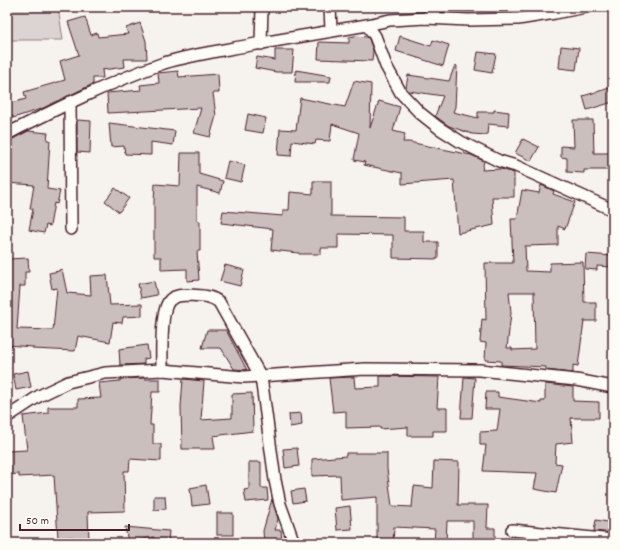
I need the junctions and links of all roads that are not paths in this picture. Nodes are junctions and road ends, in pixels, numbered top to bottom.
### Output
1 (262, 7) edge
2 (330, 7) edge
3 (438, 7) edge
4 (586, 7) edge
5 (426, 18) junction
6 (367, 25) junction
7 (331, 30) junction
8 (261, 44) junction
9 (70, 102) junction
10 (7, 134) edge
11 (613, 210) edge
12 (71, 229) dead end
13 (162, 370) junction
14 (261, 377) junction
15 (613, 387) edge
16 (7, 418) edge
17 (512, 530) dead end
18 (613, 540) edge
19 (294, 543) edge

1 - 8 street
2 - 7 street
3 - 5 street
4 - 5 street
5 - 6 street
6 - 7 street
6 - 11 street
7 - 8 street
8 - 9 street
9 - 10 street
9 - 12 street
13 - 14 street
13 - 14 street
13 - 16 street
14 - 15 street
14 - 19 street
17 - 18 street

